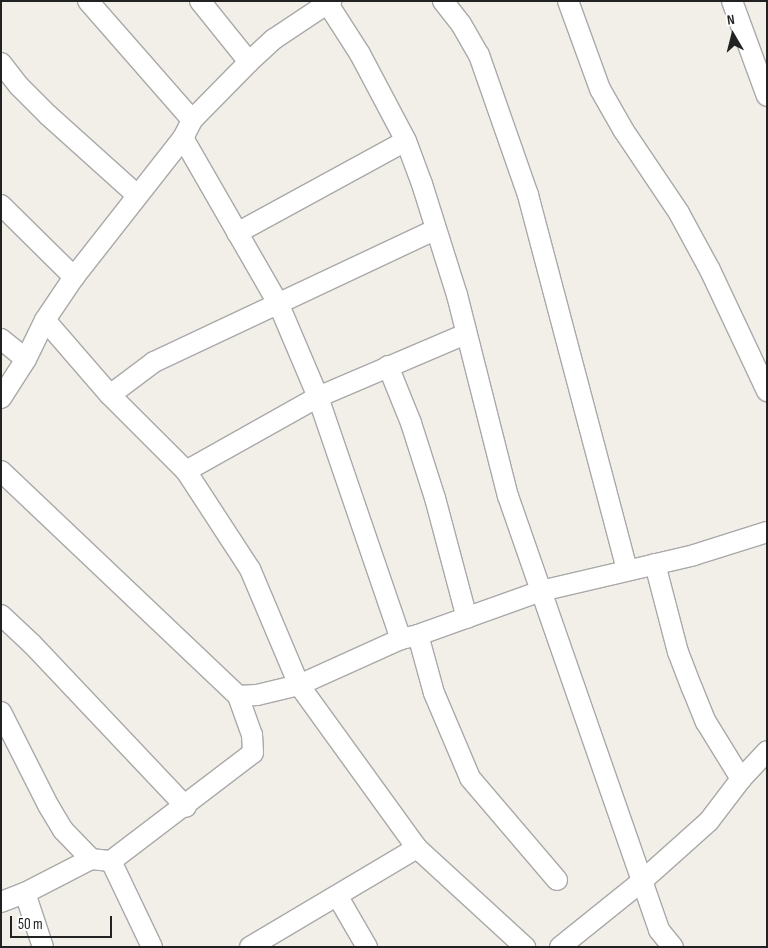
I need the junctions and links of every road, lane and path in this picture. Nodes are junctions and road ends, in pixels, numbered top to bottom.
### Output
1 (88, 1) edge
2 (200, 1) edge
3 (443, 1) edge
4 (568, 1) edge
5 (732, 1) edge
6 (329, 2) edge
7 (249, 62) junction
8 (1, 63) edge
9 (767, 96) edge
10 (192, 120) junction
11 (183, 138) junction
12 (406, 141) junction
13 (137, 195) junction
14 (1, 205) edge
15 (435, 230) junction
16 (237, 234) junction
17 (74, 277) junction
18 (279, 305) junction
19 (45, 320) junction
20 (466, 334) junction
21 (1, 339) edge
22 (26, 359) junction
23 (388, 366) junction
24 (767, 391) edge
25 (110, 395) junction
26 (318, 397) junction
27 (1, 398) edge
28 (1, 471) edge
29 (186, 471) junction
30 (767, 532) edge
31 (655, 564) junction
32 (628, 570) junction
33 (541, 591) junction
34 (1, 615) edge
35 (467, 618) junction
36 (409, 637) junction
37 (300, 685) junction
38 (238, 696) junction
39 (1, 712) edge
40 (767, 751) edge
41 (741, 778) junction
42 (186, 807) junction
43 (418, 848) junction
44 (101, 860) junction
45 (557, 880) dead end
46 (642, 880) junction
47 (25, 893) junction
48 (338, 897) junction
49 (1, 902) edge
50 (661, 939) edge
51 (43, 947) edge
52 (152, 947) edge
53 (250, 947) edge
54 (367, 947) edge
55 (525, 947) edge
56 (560, 947) edge
57 (673, 947) edge

1 - 10 street
2 - 7 street
3 - 32 street
4 - 24 street
5 - 9 street
6 - 7 street
6 - 12 street
7 - 10 street
8 - 13 street
10 - 11 street
11 - 13 street
11 - 16 street
12 - 15 street
12 - 16 street
13 - 17 street
14 - 17 street
15 - 18 street
15 - 20 street
16 - 18 street
17 - 19 street
18 - 25 street
18 - 26 street
19 - 22 street
19 - 25 street
20 - 23 street
20 - 33 street
21 - 22 street
22 - 27 street
23 - 26 street
23 - 35 street
25 - 29 street
26 - 29 street
26 - 36 street
28 - 38 street
29 - 37 street
30 - 31 street
31 - 32 street
31 - 41 street
32 - 33 street
33 - 35 street
33 - 46 street
34 - 42 street
35 - 36 street
36 - 37 street
36 - 45 street
37 - 38 street
37 - 43 street
38 - 42 street
39 - 44 street
40 - 41 street
41 - 46 street
42 - 44 street
43 - 48 street
43 - 55 street
44 - 47 street
44 - 52 street
46 - 50 street
46 - 56 street
47 - 49 street
47 - 51 street
48 - 53 street
48 - 54 street
50 - 57 street

